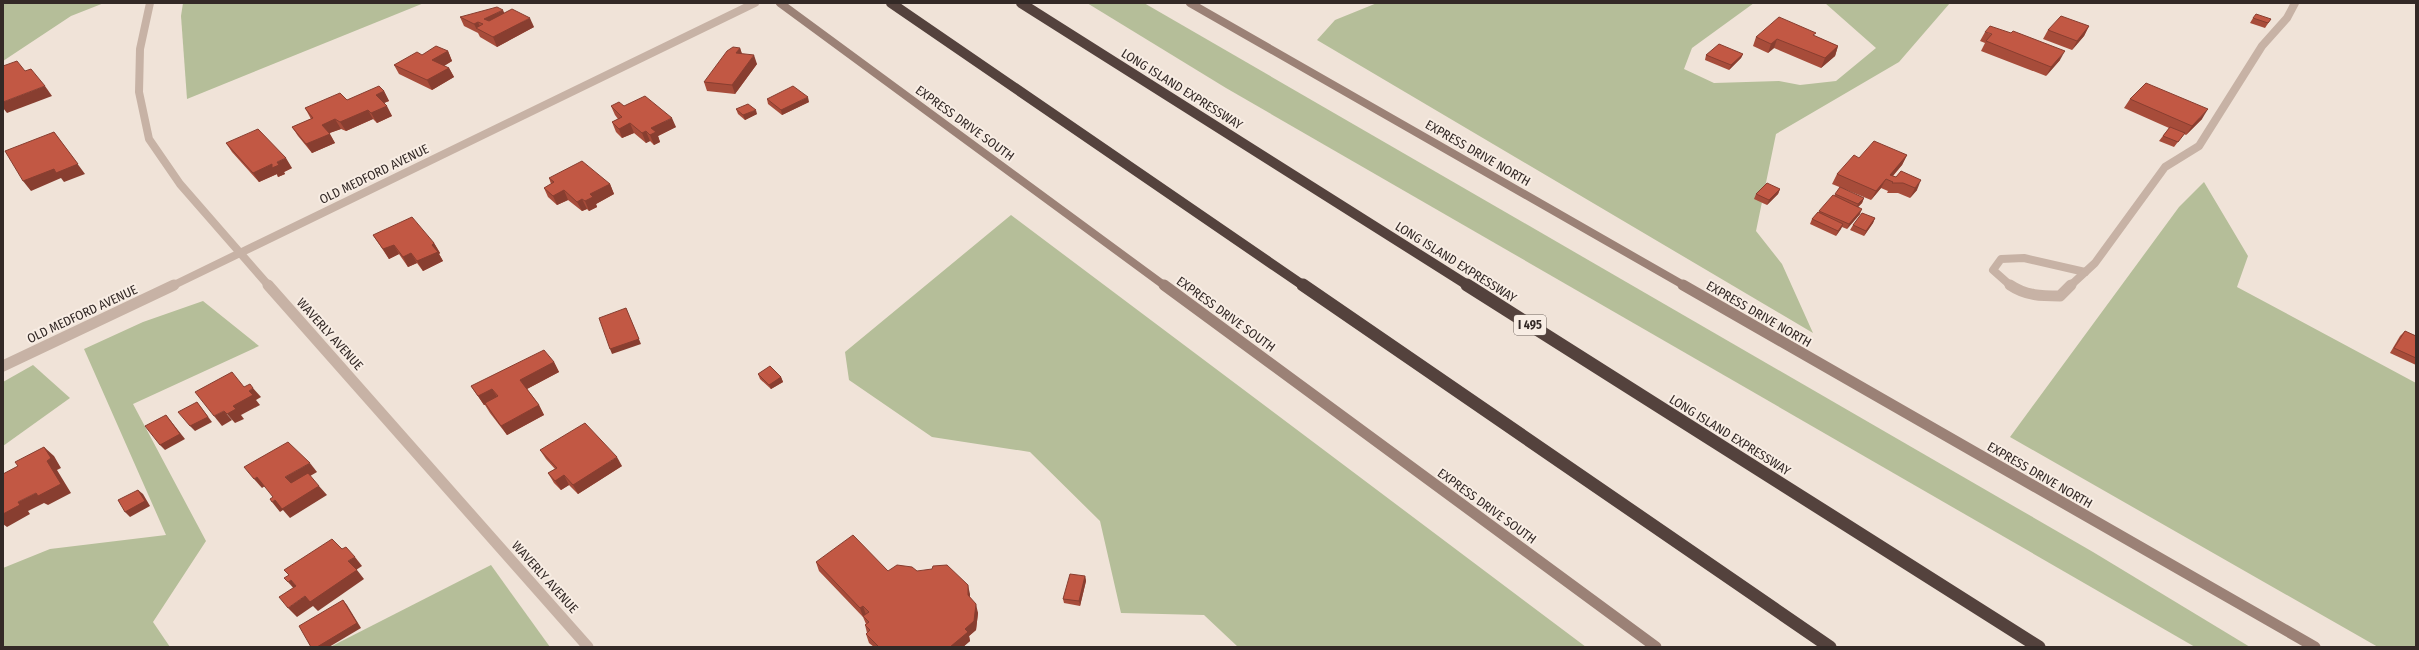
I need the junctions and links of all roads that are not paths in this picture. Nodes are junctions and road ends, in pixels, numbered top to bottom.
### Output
1 (150, 3) edge
2 (755, 3) edge
3 (780, 3) edge
4 (891, 3) edge
5 (1021, 3) edge
6 (1190, 3) edge
7 (2295, 3) edge
8 (240, 254) junction
9 (2086, 272) junction
10 (3, 366) edge
11 (588, 647) edge
12 (1656, 647) edge
13 (1830, 647) edge
14 (2039, 647) edge
15 (2315, 647) edge

1 - 8 street, WAVERLY AVENUE
2 - 8 street, OLD MEDFORD AVENUE
3 - 12 main road, EXPRESS DRIVE SOUTH
4 - 13 highway
5 - 14 highway, LONG ISLAND EXPRESSWAY / I 495
6 - 15 main road, EXPRESS DRIVE NORTH
7 - 9 street
8 - 10 street, OLD MEDFORD AVENUE
8 - 11 street, WAVERLY AVENUE
9 - 9 street

